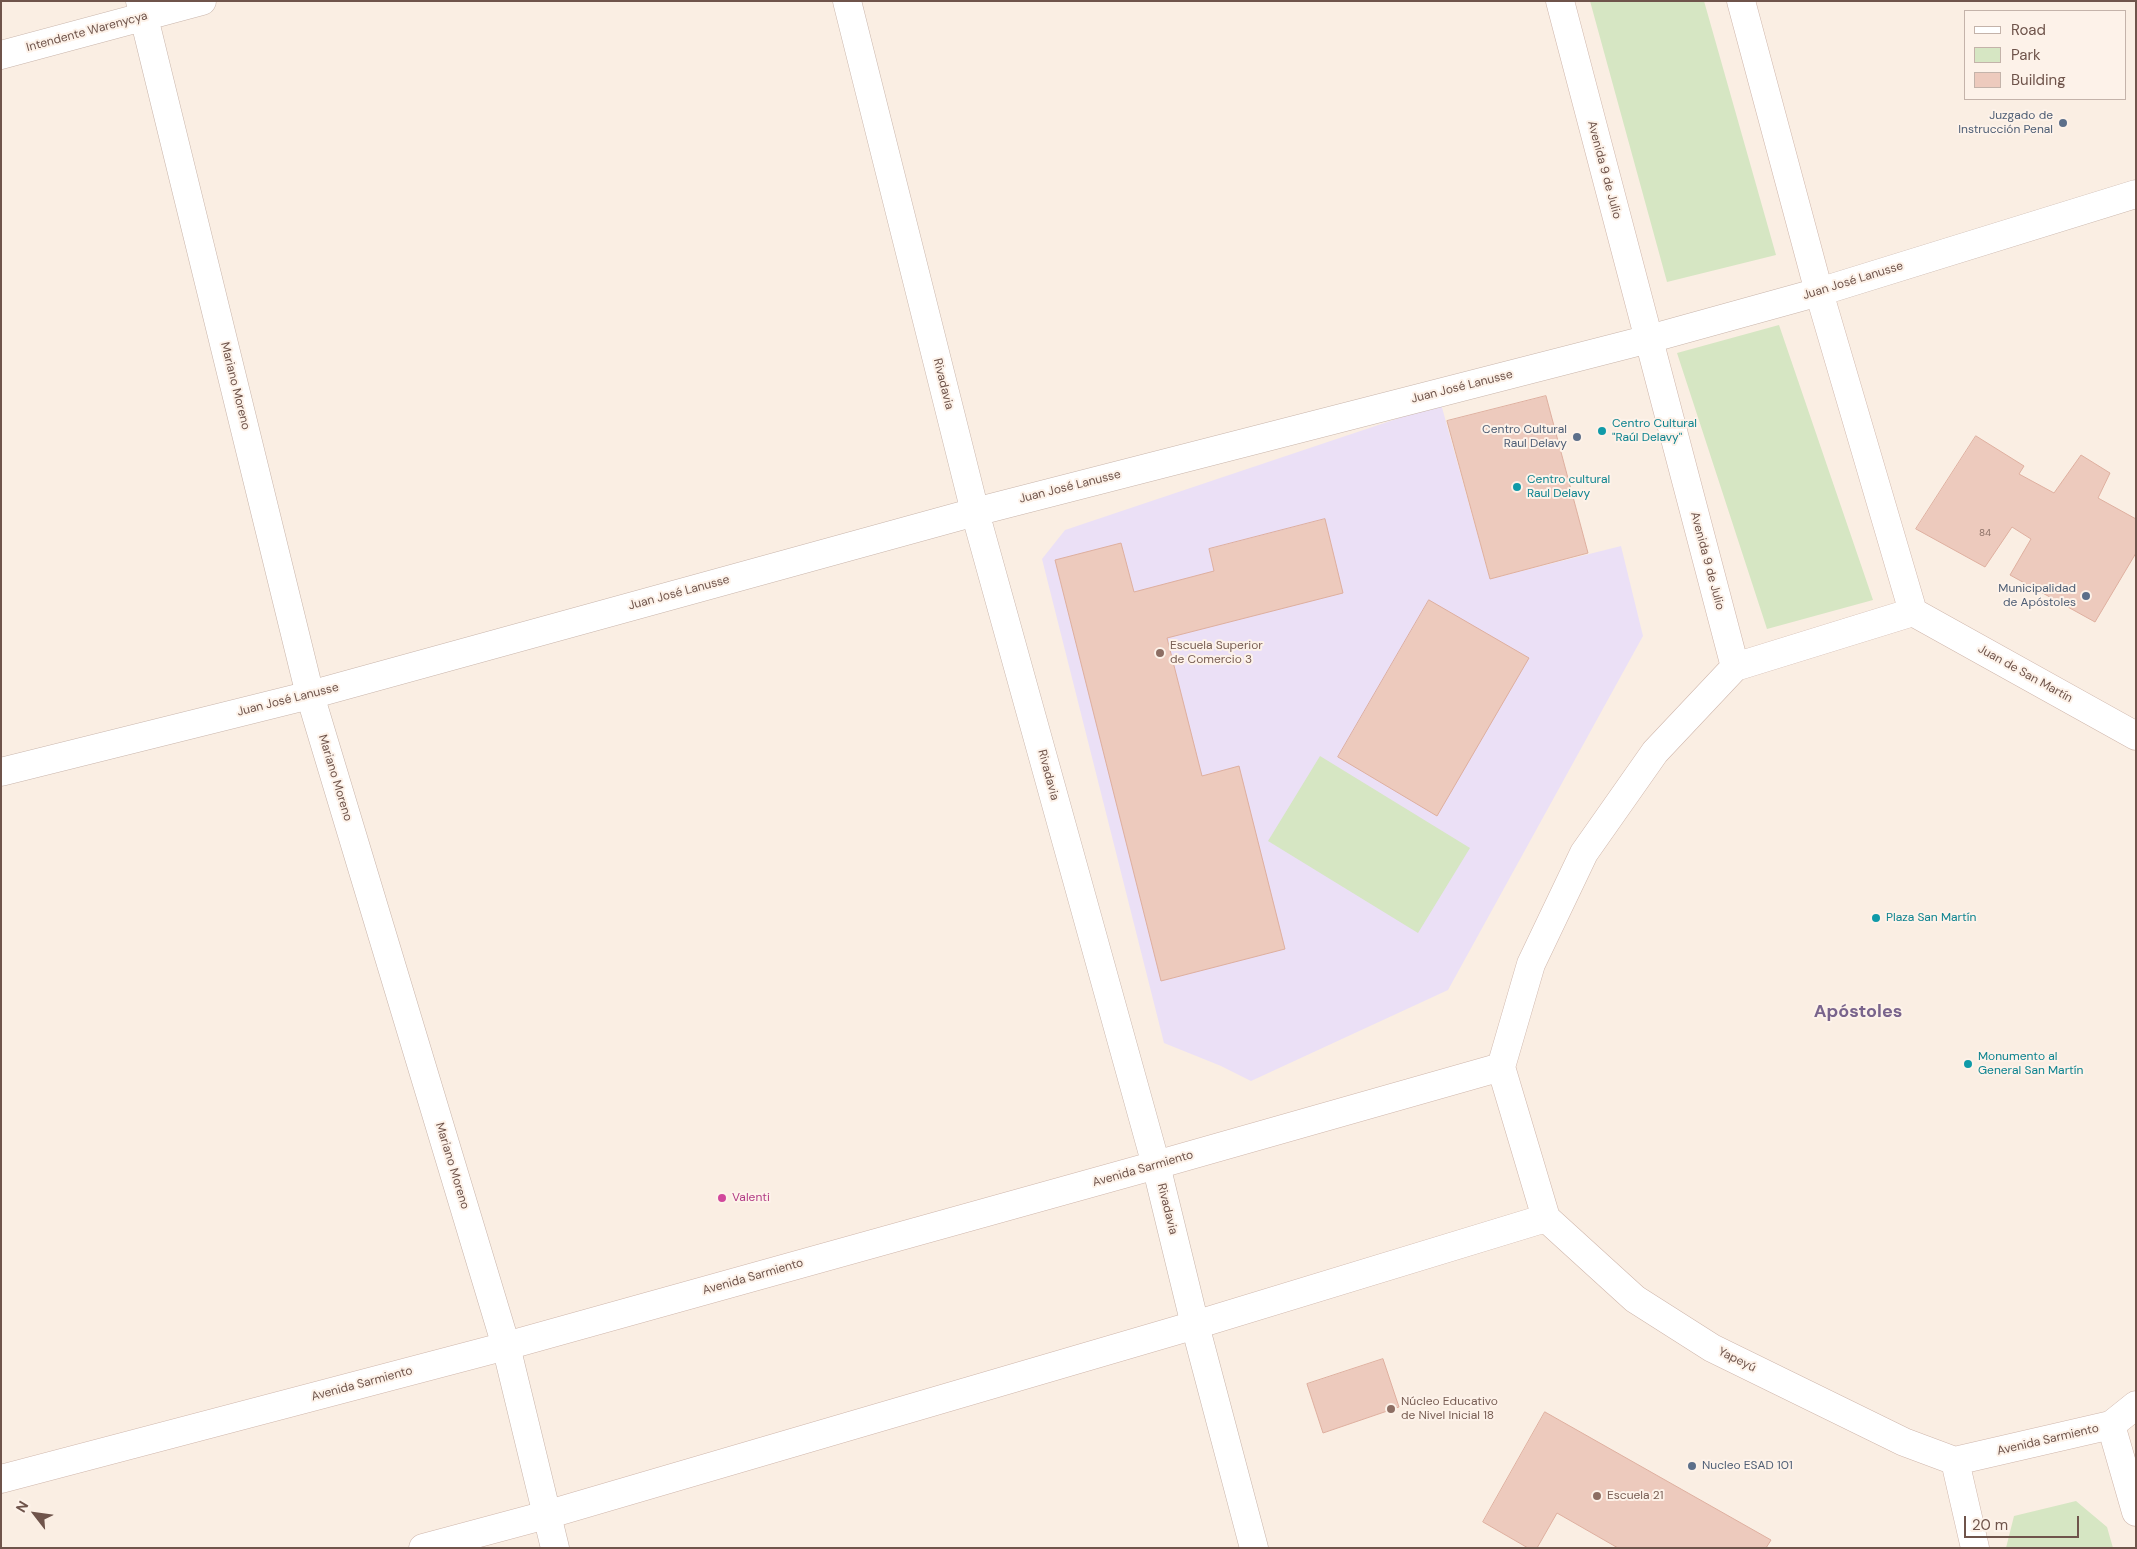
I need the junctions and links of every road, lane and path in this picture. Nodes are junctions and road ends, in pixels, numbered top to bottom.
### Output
1 (202, 1) edge
2 (847, 1) edge
3 (1560, 1) edge
4 (1741, 1) edge
5 (142, 9) edge
6 (1, 55) edge
7 (2136, 194) edge
8 (1819, 292) junction
9 (1649, 339) junction
10 (975, 512) junction
11 (1913, 612) junction
12 (1735, 667) junction
13 (310, 695) junction
14 (2136, 736) edge
15 (1, 772) edge
16 (1501, 1067) junction
17 (1156, 1165) junction
18 (1546, 1218) junction
19 (1195, 1325) junction
20 (506, 1346) junction
21 (2136, 1405) edge
22 (2111, 1425) junction
23 (1955, 1461) junction
24 (1, 1479) edge
25 (2136, 1512) edge
26 (546, 1515) junction
27 (423, 1548) edge
28 (555, 1548) edge
29 (1254, 1548) edge
30 (1976, 1548) edge

1 - 5 main road, Intendente Warenycya
2 - 10 main road, Rivadavia
3 - 9 main road, Avenida 9 de Julio
4 - 8 main road
5 - 6 main road, Intendente Warenycya
5 - 13 main road, Mariano Moreno
7 - 8 main road, Juan José Lanusse
8 - 9 main road, Juan José Lanusse
8 - 11 main road
9 - 10 main road, Juan José Lanusse
9 - 12 main road, Avenida 9 de Julio
10 - 13 main road, Juan José Lanusse
10 - 17 main road, Rivadavia
11 - 12 main road
11 - 14 main road, Juan de San Martín
12 - 16 main road
13 - 15 main road, Juan José Lanusse
13 - 20 main road, Mariano Moreno
16 - 17 main road, Avenida Sarmiento
16 - 18 main road
17 - 19 main road, Rivadavia
17 - 20 main road, Avenida Sarmiento
18 - 19 main road
18 - 23 main road, Yapeyú
19 - 26 main road
19 - 29 main road, Rivadavia
20 - 24 main road, Avenida Sarmiento
20 - 26 main road, Mariano Moreno
21 - 22 main road, Avenida Sarmiento
22 - 23 main road, Avenida Sarmiento
22 - 25 main road
23 - 30 main road
26 - 27 main road
26 - 28 main road, Mariano Moreno

